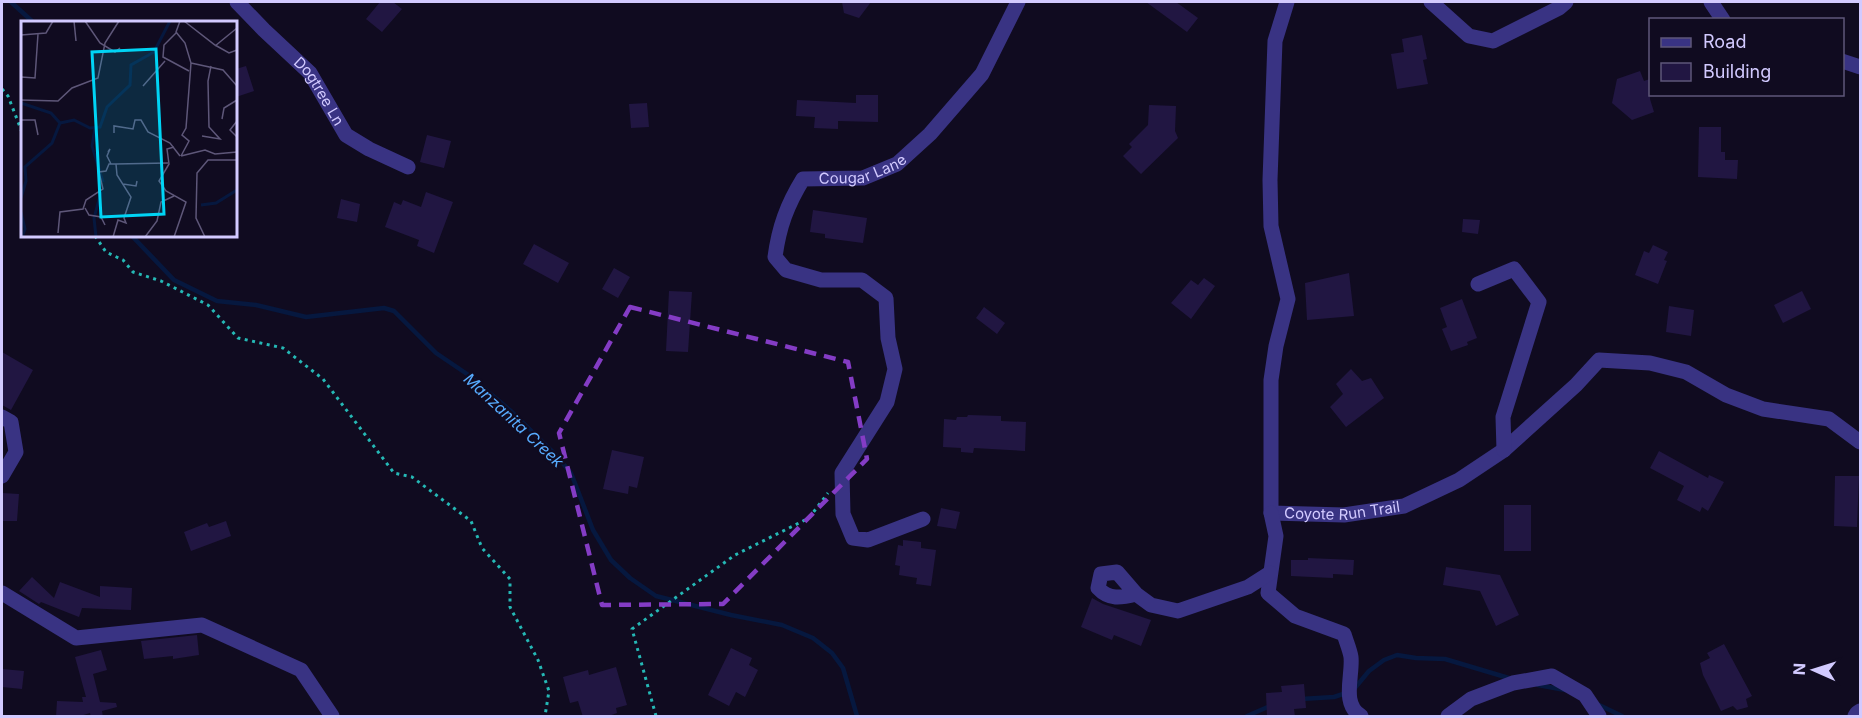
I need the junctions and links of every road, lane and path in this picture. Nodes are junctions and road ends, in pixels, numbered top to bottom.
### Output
1 (237, 2) edge
2 (1018, 2) edge
3 (1287, 2) edge
4 (1431, 2) edge
5 (1566, 2) edge
6 (1711, 2) edge
7 (1722, 18) edge
8 (1844, 62) edge
9 (1860, 67) edge
10 (2, 88) edge
11 (21, 129) edge
12 (408, 167) dead end
13 (96, 237) edge
14 (1478, 284) dead end
15 (2, 417) edge
16 (1860, 442) edge
17 (1504, 450) junction
18 (842, 473) junction
19 (2, 476) edge
20 (1271, 513) junction
21 (923, 519) dead end
22 (1270, 573) junction
23 (2, 593) edge
24 (1136, 594) dead end
25 (1860, 711) edge
26 (332, 717) edge
27 (545, 717) edge
28 (656, 717) edge
29 (1360, 717) edge
30 (1448, 717) edge
31 (1599, 717) edge
32 (1855, 717) edge

1 - 12 street, Dogtree Ln
2 - 18 street, Cougar Lane
3 - 20 street, Coyote Run Trail
4 - 5 street
6 - 7 street
8 - 9 street
10 - 11 path
13 - 27 path
14 - 17 street
15 - 19 street
16 - 17 street, Coyote Run Trail
17 - 20 street, Coyote Run Trail
18 - 21 street
18 - 28 path
20 - 22 street
22 - 24 street
22 - 29 street
23 - 26 street
25 - 32 street
30 - 31 street

